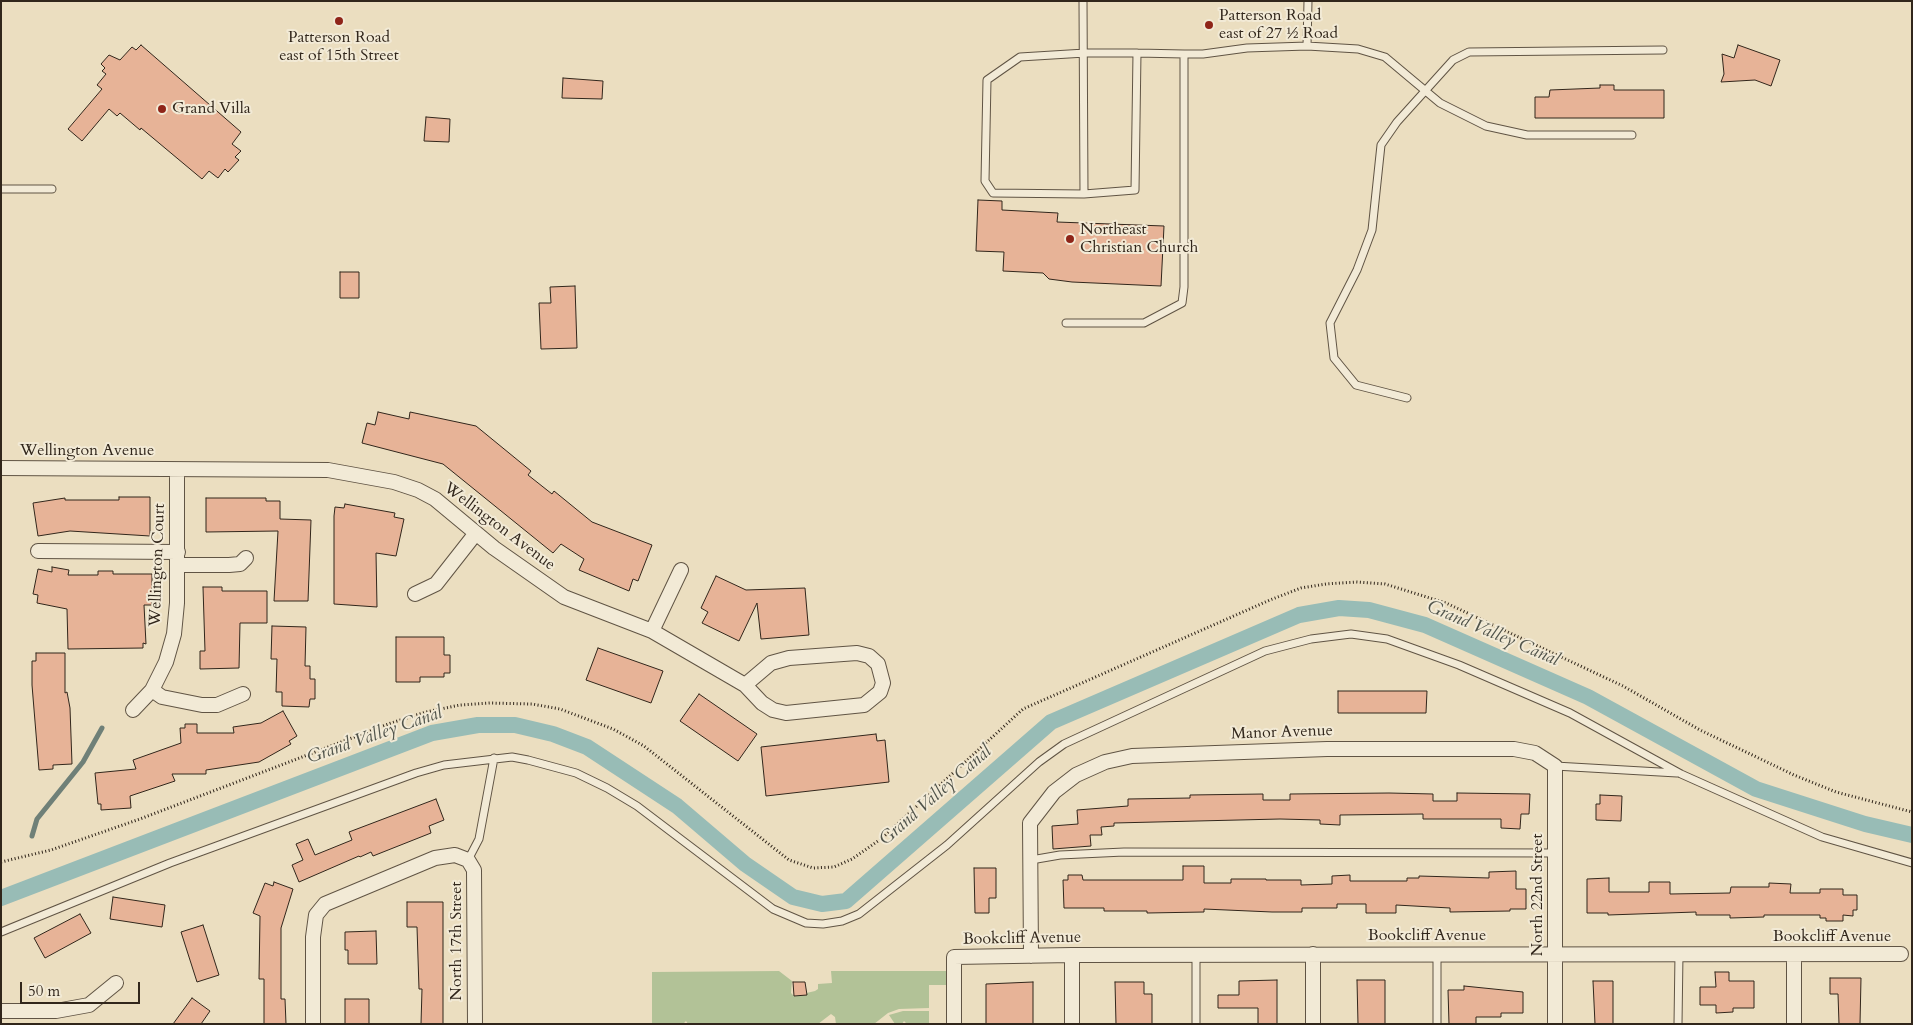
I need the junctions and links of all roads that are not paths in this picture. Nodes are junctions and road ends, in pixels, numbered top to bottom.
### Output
1 (1083, 1) edge
2 (1308, 1) edge
3 (1306, 46) junction
4 (1664, 50) dead end
5 (1085, 53) junction
6 (1137, 53) junction
7 (1184, 54) junction
8 (1425, 90) junction
9 (1632, 135) dead end
10 (1, 189) edge
11 (52, 189) dead end
12 (1084, 194) junction
13 (1066, 323) dead end
14 (1407, 398) dead end
15 (1, 468) edge
16 (176, 470) junction
17 (476, 533) junction
18 (38, 551) dead end
19 (246, 558) dead end
20 (178, 559) junction
21 (681, 570) dead end
22 (415, 594) dead end
23 (652, 631) junction
24 (744, 685) junction
25 (152, 690) junction
26 (243, 694) dead end
27 (133, 710) dead end
28 (494, 758) junction
29 (1555, 766) junction
30 (1681, 774) junction
31 (1555, 853) junction
32 (468, 860) junction
33 (1030, 860) junction
34 (1912, 863) edge
35 (1, 932) edge
36 (1313, 954) junction
37 (1437, 954) junction
38 (1555, 954) junction
39 (1679, 954) junction
40 (1900, 954) dead end
41 (1072, 955) junction
42 (1196, 955) junction
43 (1794, 955) junction
44 (1031, 956) junction
45 (116, 983) dead end
46 (1, 1011) edge
47 (313, 1024) edge
48 (475, 1024) edge
49 (954, 1024) edge
50 (1072, 1024) edge
51 (1196, 1024) edge
52 (1314, 1024) edge
53 (1437, 1024) edge
54 (1555, 1024) edge
55 (1678, 1024) edge
56 (1794, 1024) edge

1 - 5 lane
2 - 3 lane
3 - 7 lane
3 - 8 lane
4 - 8 lane
5 - 6 lane
5 - 12 lane
5 - 12 lane
6 - 7 lane
6 - 12 lane
7 - 13 lane
8 - 9 lane
8 - 14 lane
10 - 11 lane
15 - 16 street, Wellington Avenue
16 - 17 street, Wellington Avenue
16 - 20 street, Wellington Court
17 - 22 street
17 - 23 street, Wellington Avenue
18 - 20 street
19 - 20 street
20 - 25 street, Wellington Court
21 - 23 street
23 - 24 street, Wellington Avenue
24 - 24 street, Wellington Avenue
25 - 26 street
25 - 27 street, Wellington Court
28 - 30 lane
28 - 32 lane
28 - 35 lane
29 - 30 lane
29 - 31 street, North 22nd Street
29 - 33 street, Manor Avenue
30 - 34 lane
31 - 33 lane
31 - 38 street, North 22nd Street
32 - 47 street
32 - 48 street, North 17th Street
33 - 44 street
36 - 37 street, Bookcliff Avenue
36 - 42 street, Bookcliff Avenue
36 - 52 street
37 - 38 street, Bookcliff Avenue
37 - 53 lane
38 - 39 street, Bookcliff Avenue
38 - 54 street, North 22nd Street
39 - 43 street, Bookcliff Avenue
39 - 55 lane
40 - 43 street, Bookcliff Avenue
41 - 42 street, Bookcliff Avenue
41 - 44 street, Bookcliff Avenue
41 - 50 street
42 - 51 lane
43 - 56 street
44 - 49 street, Bookcliff Avenue
45 - 46 street

